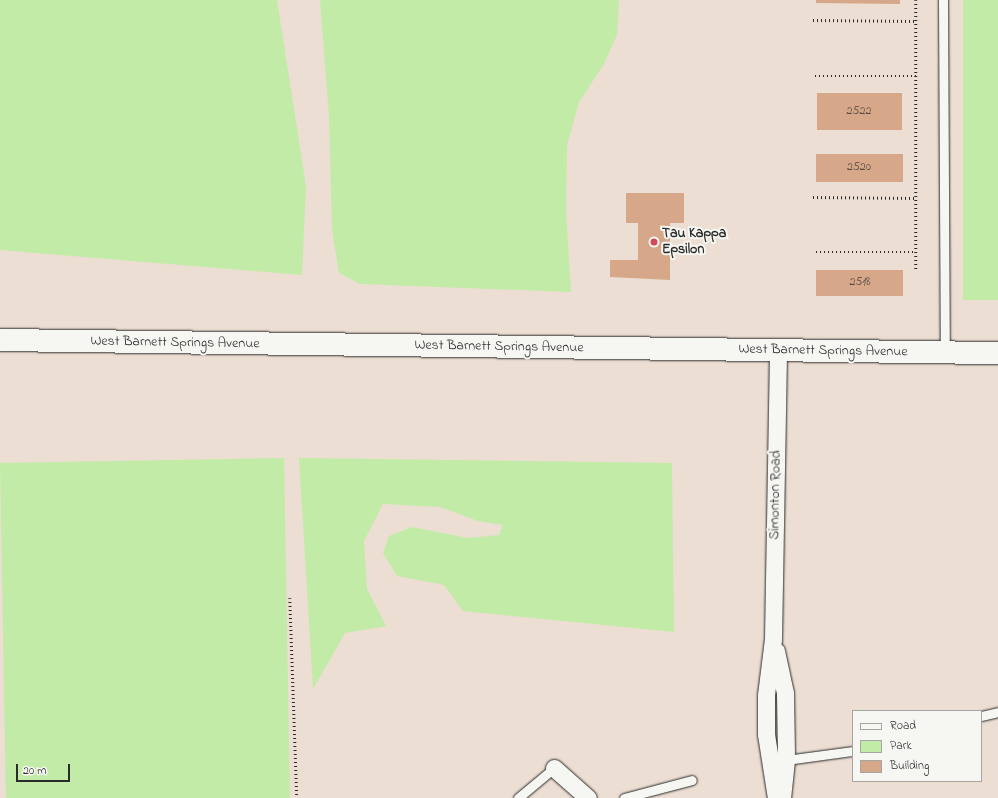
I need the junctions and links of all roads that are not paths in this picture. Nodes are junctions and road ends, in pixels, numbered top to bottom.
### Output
1 (943, 0) edge
2 (0, 340) edge
3 (778, 350) junction
4 (945, 352) junction
5 (998, 353) edge
6 (773, 639) junction
7 (998, 712) edge
8 (982, 716) edge
9 (852, 750) edge
10 (786, 760) junction
11 (554, 768) joint
12 (692, 780) dead end
13 (518, 798) edge
14 (588, 798) edge
15 (624, 798) edge
16 (776, 798) edge
17 (782, 798) edge

1 - 4 lane
2 - 3 street, West Barnett Springs Avenue
3 - 4 street, West Barnett Springs Avenue
3 - 6 street, Simonton Road
4 - 5 street, West Barnett Springs Avenue
6 - 10 street, Simonton Road
6 - 16 street, Simonton Road
7 - 8 lane
9 - 10 lane
10 - 17 street, Simonton Road
11 - 13 lane
11 - 14 street
12 - 15 lane

